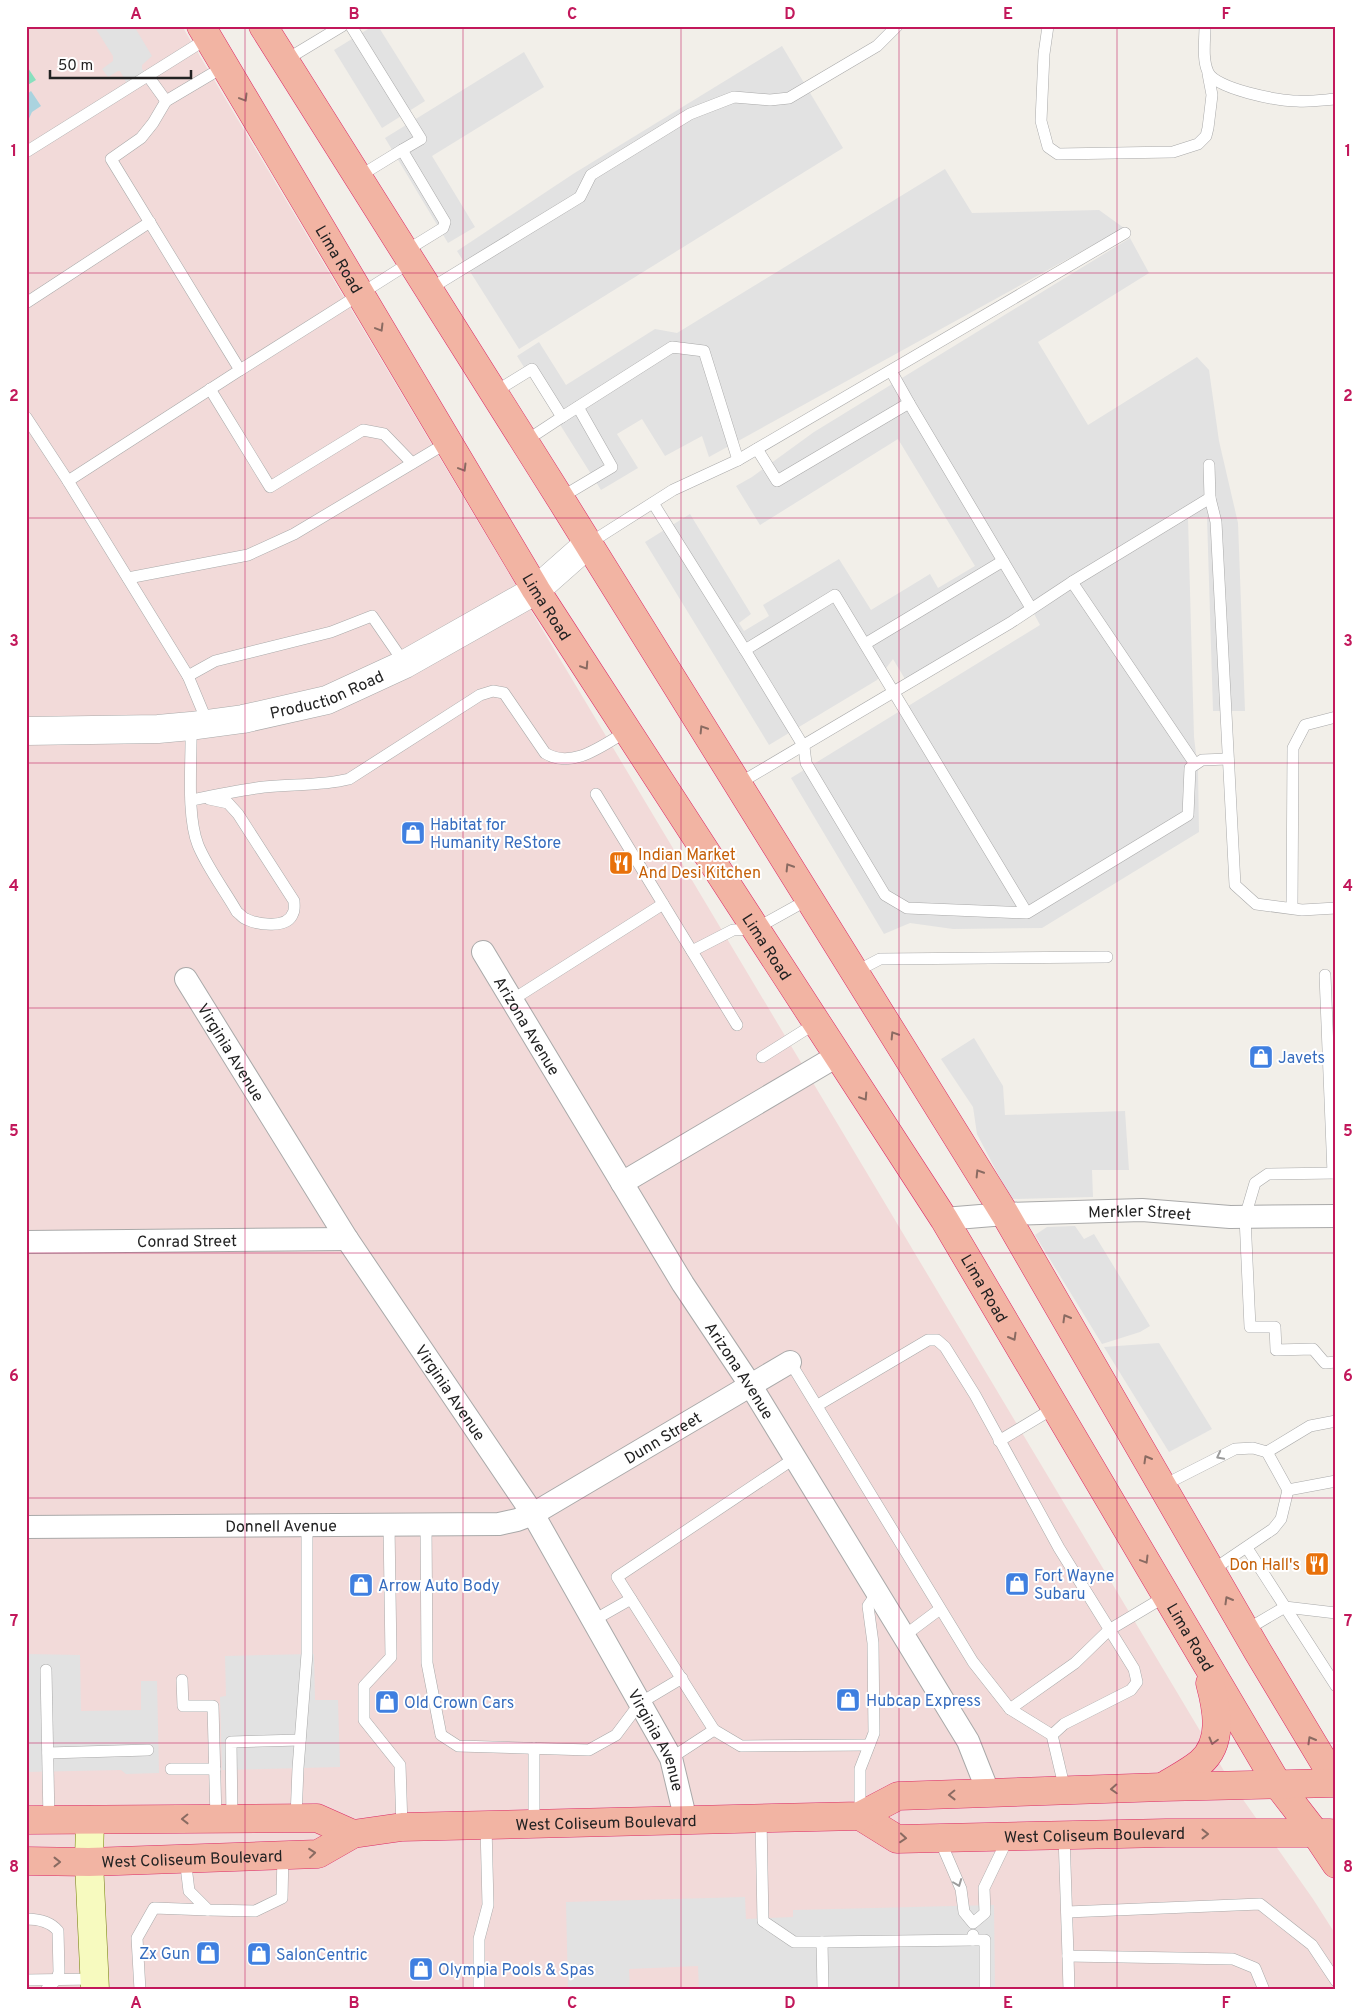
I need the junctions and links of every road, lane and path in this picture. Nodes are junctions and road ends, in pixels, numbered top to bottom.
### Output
1 (263, 26) edge
2 (342, 26) edge
3 (350, 26) edge
4 (897, 26) edge
5 (1048, 26) edge
6 (1205, 26) edge
7 (205, 32) edge
8 (284, 61) junction
9 (225, 66) junction
10 (1208, 74) junction
11 (148, 76) junction
12 (1336, 99) edge
13 (166, 102) junction
14 (402, 150) junction
15 (26, 152) edge
16 (358, 177) junction
17 (150, 222) junction
18 (1125, 233) dead end
19 (408, 256) junction
20 (428, 290) junction
21 (360, 294) junction
22 (26, 303) edge
23 (240, 370) junction
24 (890, 371) junction
25 (210, 389) junction
26 (493, 393) junction
27 (909, 403) junction
28 (578, 407) junction
29 (562, 416) junction
30 (26, 417) edge
31 (448, 442) junction
32 (524, 442) junction
33 (758, 449) junction
34 (738, 460) junction
35 (412, 463) junction
36 (1209, 465) dead end
37 (68, 481) junction
38 (560, 498) junction
39 (1210, 498) junction
40 (653, 503) junction
41 (588, 544) junction
42 (1003, 561) junction
43 (128, 578) junction
44 (1072, 582) junction
45 (536, 590) junction
46 (1031, 608) junction
47 (866, 644) junction
48 (745, 650) junction
49 (405, 664) junction
50 (188, 676) junction
51 (894, 692) junction
52 (1336, 717) edge
53 (200, 725) junction
54 (26, 731) edge
55 (627, 731) junction
56 (804, 747) junction
57 (1228, 759) junction
58 (1195, 764) junction
59 (738, 784) junction
60 (596, 794) dead end
61 (192, 800) junction
62 (809, 899) junction
63 (663, 904) junction
64 (1292, 908) junction
65 (1336, 908) edge
66 (1027, 913) junction
67 (755, 929) junction
68 (692, 951) junction
69 (483, 952) dead end
70 (1107, 957) dead end
71 (855, 972) junction
72 (1325, 975) dead end
73 (186, 979) dead end
74 (512, 1000) junction
75 (816, 1024) junction
76 (737, 1025) dead end
77 (837, 1056) junction
78 (762, 1057) dead end
79 (1334, 1173) edge
80 (622, 1183) junction
81 (1005, 1214) junction
82 (1336, 1216) edge
83 (1245, 1217) junction
84 (944, 1219) junction
85 (347, 1239) junction
86 (26, 1242) edge
87 (790, 1362) joint
88 (1336, 1362) edge
89 (751, 1386) junction
90 (818, 1405) junction
91 (1054, 1408) junction
92 (1336, 1421) edge
93 (999, 1441) junction
94 (1266, 1452) junction
95 (795, 1458) junction
96 (1336, 1481) edge
97 (1162, 1486) junction
98 (1288, 1490) junction
99 (533, 1514) junction
100 (307, 1525) junction
101 (390, 1525) junction
102 (426, 1525) junction
103 (26, 1527) edge
104 (1247, 1548) junction
105 (1211, 1571) junction
106 (877, 1593) junction
107 (1166, 1596) junction
108 (631, 1598) junction
109 (1285, 1607) junction
110 (940, 1609) junction
111 (1336, 1613) edge
112 (594, 1620) junction
113 (1109, 1630) junction
114 (1246, 1630) junction
115 (904, 1636) junction
116 (1204, 1660) junction
117 (46, 1670) dead end
118 (682, 1678) junction
119 (182, 1680) dead end
120 (1336, 1686) edge
121 (640, 1703) junction
122 (1010, 1709) junction
123 (714, 1730) junction
124 (1052, 1736) junction
125 (300, 1740) junction
126 (869, 1744) junction
127 (534, 1748) junction
128 (148, 1750) dead end
129 (48, 1753) junction
130 (671, 1758) junction
131 (171, 1769) dead end
132 (215, 1769) junction
133 (1336, 1782) edge
134 (1278, 1785) junction
135 (1163, 1787) junction
136 (1065, 1791) junction
137 (989, 1794) junction
138 (860, 1816) junction
139 (296, 1818) junction
140 (224, 1819) junction
141 (760, 1819) junction
142 (38, 1820) edge
143 (90, 1820) junction
144 (686, 1821) junction
145 (534, 1824) junction
146 (486, 1826) junction
147 (402, 1827) junction
148 (1326, 1833) edge
149 (353, 1834) junction
150 (1009, 1836) junction
151 (1064, 1836) junction
152 (939, 1838) junction
153 (283, 1855) junction
154 (185, 1858) junction
155 (26, 1862) edge
156 (89, 1862) junction
157 (1336, 1864) edge
158 (208, 1910) junction
159 (1067, 1912) junction
160 (26, 1919) edge
161 (974, 1923) junction
162 (974, 1940) junction
163 (822, 1942) junction
164 (1068, 1956) junction
165 (57, 1979) junction
166 (26, 1980) edge
167 (1336, 1981) edge
168 (94, 1984) edge
169 (46, 1990) edge
170 (140, 1990) edge
171 (479, 1990) edge
172 (823, 1990) edge
173 (985, 1990) edge
174 (1069, 1990) edge
175 (1264, 1990) edge

1 - 8 highway
2 - 8 lane
3 - 14 lane
4 - 20 lane
5 - 10 lane
6 - 10 lane
7 - 9 highway, Lima Road
7 - 11 lane
8 - 16 highway
9 - 13 lane
9 -> 21 highway, Lima Road
10 - 12 lane
11 - 13 lane
11 - 15 lane
13 - 17 lane
14 - 16 lane
14 - 19 lane
16 - 19 highway
17 - 22 lane
17 - 23 lane
18 - 24 lane
19 - 20 highway
19 - 21 lane
20 - 26 highway
21 - 23 lane
21 -> 31 highway, Lima Road
23 - 25 lane
24 - 27 lane
24 - 33 lane
25 - 35 lane
25 - 37 lane
26 - 29 lane
26 - 32 highway
27 - 33 lane
27 - 42 lane
28 - 29 lane
28 - 34 lane
28 - 38 lane
29 - 32 lane
30 - 37 lane
31 - 35 lane
31 -> 45 highway, Lima Road
32 - 38 highway
33 - 34 lane
34 - 40 lane
35 - 43 lane
36 - 39 lane
37 - 43 lane
38 - 41 highway
39 - 44 lane
39 - 57 lane
40 - 41 lane
40 - 48 lane
41 - 45 street, Production Road
59 -> 41 highway
42 - 46 lane
42 - 47 lane
43 - 50 lane
44 - 46 lane
44 - 58 lane
45 - 49 street, Production Road
45 -> 55 highway, Lima Road
46 - 51 lane
47 - 48 lane
47 - 51 lane
48 - 56 lane
49 - 50 lane
49 - 53 street, Production Road
50 - 53 lane
51 - 56 lane
51 - 66 lane
52 - 64 lane
53 - 54 street, Production Road
53 - 61 lane
55 - 61 lane
55 - 67 highway, Lima Road
56 - 59 lane
56 - 66 lane
57 - 58 lane
57 - 64 lane
58 - 66 lane
62 -> 59 highway
60 - 63 lane
61 - 61 lane
62 - 67 lane
62 - 71 highway
63 - 68 lane
63 - 74 lane
64 - 65 lane
67 - 68 lane
67 - 75 highway, Lima Road
68 - 76 lane
69 - 74 street, Arizona Avenue
70 - 71 lane
81 -> 71 highway
72 - 79 lane
73 - 85 street, Virginia Avenue
74 - 80 street, Arizona Avenue
75 - 77 highway, Lima Road
75 - 78 lane
77 - 80 street
77 -> 84 highway, Lima Road
79 - 83 lane
80 - 89 street, Arizona Avenue
81 - 83 street, Merkler Street
81 - 84 street, Merkler Street
97 -> 81 highway
82 - 83 street, Merkler Street
83 - 88 lane
84 -> 91 highway, Lima Road
85 - 86 street, Conrad Street
85 - 99 street, Virginia Avenue
87 - 89 street, Dunn Street
87 - 90 lane
89 - 95 street, Arizona Avenue
89 - 99 street, Dunn Street
90 - 93 lane
90 - 110 lane
91 - 93 lane
91 -> 107 highway, Lima Road
92 - 94 lane
93 - 113 lane
94 -> 97 lane
94 - 98 lane
95 - 106 street, Arizona Avenue
95 - 108 lane
96 - 98 lane
97 - 105 highway
98 - 104 lane
99 - 102 street, Donnell Avenue
99 - 112 street, Virginia Avenue
100 - 101 street, Donnell Avenue
100 - 103 street, Donnell Avenue
100 - 125 lane
101 - 102 street, Donnell Avenue
101 - 147 lane
102 - 127 lane
104 - 105 lane
104 - 109 lane
114 -> 105 highway
106 - 115 street, Arizona Avenue
106 - 126 lane
107 - 113 lane
107 - 116 highway, Lima Road
108 - 112 lane
108 - 118 lane
109 - 111 lane
109 - 114 lane
109 - 120 lane
110 - 115 lane
110 - 122 lane
112 - 121 street, Virginia Avenue
113 - 122 lane
113 - 124 lane
133 -> 114 highway
115 - 137 street, Arizona Avenue
116 - 134 highway, Lima Road
116 -> 135 highway
117 - 129 lane
118 - 121 lane
118 - 123 lane
119 - 132 lane
121 - 127 lane
121 - 130 street, Virginia Avenue
122 - 124 lane
123 - 126 lane
123 - 130 lane
124 - 136 lane
125 - 139 lane
125 - 140 lane
126 - 138 lane
127 - 145 lane
128 - 129 lane
129 - 142 lane
130 - 144 street, Virginia Avenue
131 - 132 lane
132 - 140 lane
133 - 134 highway, West Coliseum Boulevard
134 - 135 highway, West Coliseum Boulevard
134 - 148 highway, Lima Road
135 -> 136 highway, West Coliseum Boulevard
136 - 137 highway, West Coliseum Boulevard
137 -> 138 highway, West Coliseum Boulevard
138 - 141 highway, West Coliseum Boulevard
138 -> 152 highway, West Coliseum Boulevard
139 - 140 highway
139 - 149 highway
140 -> 143 highway
141 - 144 highway, West Coliseum Boulevard
141 - 163 lane
142 - 143 highway
143 - 156 main road
144 - 145 highway, West Coliseum Boulevard
145 - 146 highway, West Coliseum Boulevard
146 - 147 highway, West Coliseum Boulevard
146 - 171 lane
147 - 149 highway, West Coliseum Boulevard
151 -> 148 highway, West Coliseum Boulevard
148 - 157 highway, Lima Road
153 -> 149 highway, West Coliseum Boulevard
150 - 151 highway, West Coliseum Boulevard
150 - 152 highway, West Coliseum Boulevard
150 - 161 lane
151 - 159 lane
152 -> 161 lane
153 - 154 highway, West Coliseum Boulevard
153 - 158 lane
154 - 156 highway, West Coliseum Boulevard
154 - 158 lane
155 -> 156 highway, West Coliseum Boulevard
156 - 168 main road
158 - 170 lane
159 - 164 lane
159 - 167 lane
160 - 165 lane
161 - 162 lane
162 - 163 lane
162 - 173 lane
163 - 172 lane
164 - 174 lane
164 - 175 lane
165 - 166 lane
165 - 168 lane
165 - 169 lane

